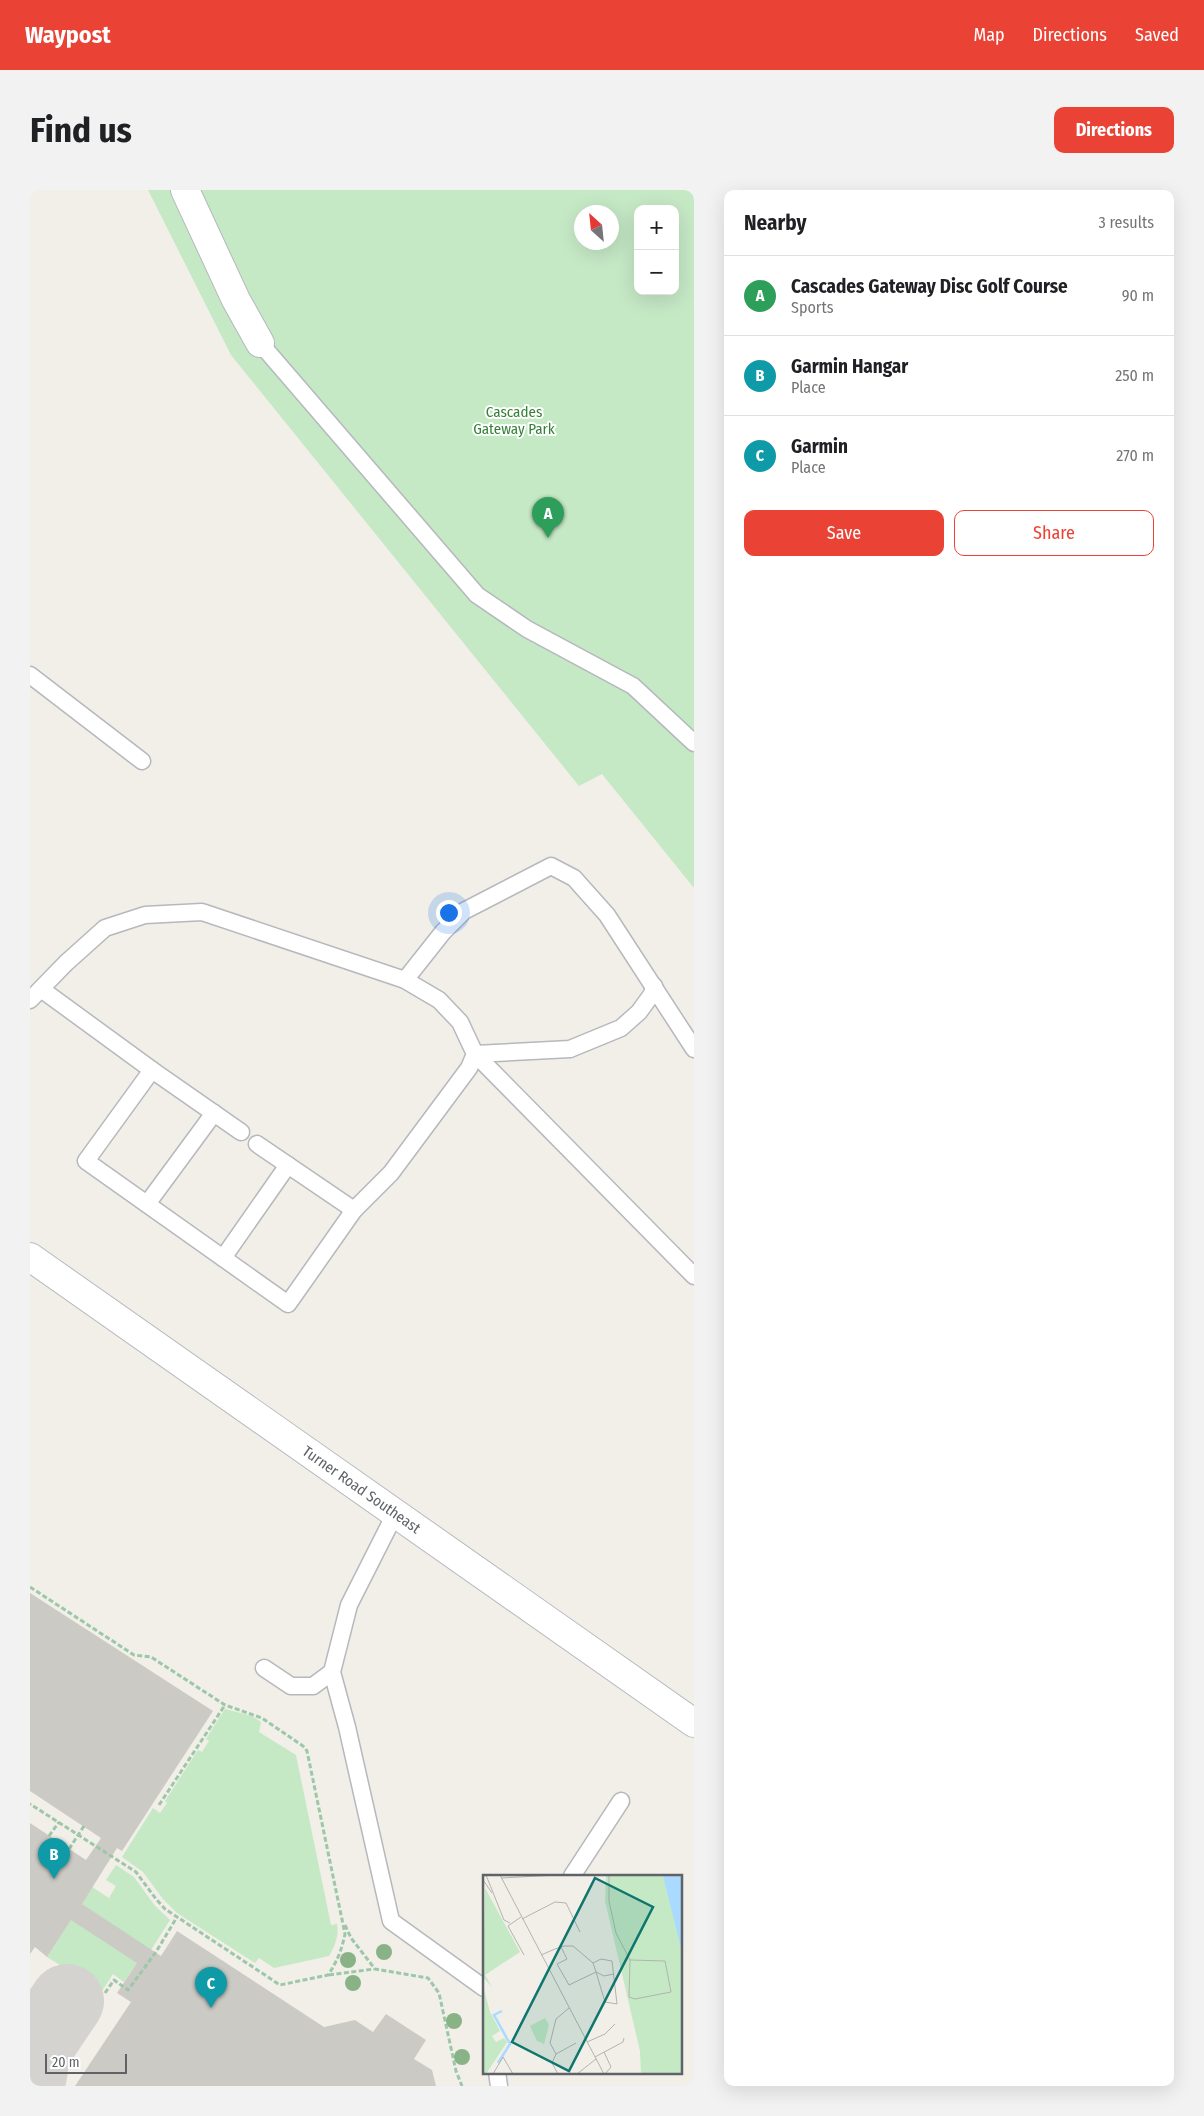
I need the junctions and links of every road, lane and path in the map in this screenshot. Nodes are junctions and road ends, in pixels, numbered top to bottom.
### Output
1 (185, 190) edge
2 (260, 343) joint
3 (30, 675) edge
4 (694, 743) edge
5 (142, 761) dead end
6 (406, 980) junction
7 (654, 986) junction
8 (35, 994) edge
9 (694, 1049) edge
10 (475, 1054) junction
11 (152, 1070) junction
12 (214, 1113) junction
13 (241, 1132) dead end
14 (258, 1144) dead end
15 (288, 1165) junction
16 (147, 1204) junction
17 (354, 1210) junction
18 (30, 1257) edge
19 (223, 1258) junction
20 (694, 1276) edge
21 (395, 1514) junction
22 (30, 1587) edge
23 (264, 1668) dead end
24 (332, 1672) junction
25 (225, 1705) junction
26 (694, 1723) edge
27 (622, 1801) dead end
28 (30, 1804) edge
29 (159, 1805) dead end
30 (59, 1822) junction
31 (84, 1826) dead end
32 (78, 1835) junction
33 (49, 1836) dead end
34 (69, 1848) dead end
35 (573, 1875) edge
36 (177, 1917) junction
37 (343, 1922) junction
38 (375, 1969) junction
39 (328, 1975) junction
40 (483, 1987) edge
41 (105, 1993) dead end
42 (462, 2086) edge

1 - 2 main road
2 - 4 lane
3 - 5 lane
6 - 7 lane
6 - 8 lane
6 - 10 lane
7 - 9 lane
7 - 10 lane
8 - 11 lane
10 - 17 lane
10 - 20 lane
11 - 12 lane
11 - 16 lane
12 - 13 lane
12 - 16 lane
14 - 15 lane
15 - 17 lane
15 - 19 lane
16 - 19 lane
17 - 19 lane
18 - 21 main road, Turner Road Southeast
21 - 24 lane
21 - 26 main road, Turner Road Southeast
22 - 25 path
23 - 24 lane
24 - 40 lane
25 - 29 path
25 - 37 path
27 - 35 lane
28 - 30 path
30 - 32 path
30 - 33 path
31 - 32 path
32 - 34 path
32 - 36 path
36 - 39 path
36 - 41 path
37 - 38 path
37 - 39 path
38 - 39 path
38 - 42 path

